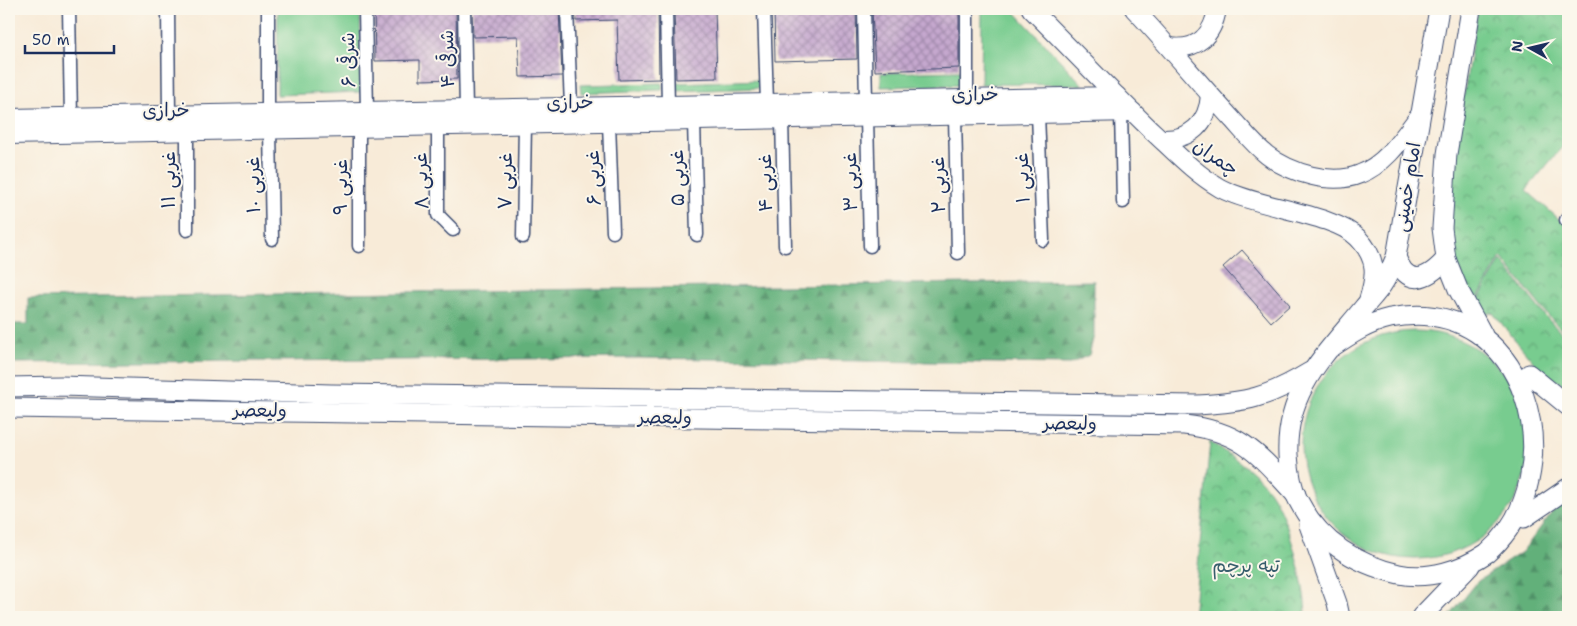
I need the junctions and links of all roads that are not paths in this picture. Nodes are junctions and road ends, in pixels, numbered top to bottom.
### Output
1 (69, 9) edge
2 (168, 9) edge
3 (268, 9) edge
4 (365, 9) edge
5 (464, 9) edge
6 (568, 9) edge
7 (666, 9) edge
8 (764, 9) edge
9 (864, 9) edge
10 (967, 9) edge
11 (1031, 9) edge
12 (1134, 9) edge
13 (1216, 9) edge
14 (1439, 9) edge
15 (1472, 11) edge
16 (1170, 47) junction
17 (1210, 95) junction
18 (967, 98) junction
19 (767, 102) junction
20 (668, 104) junction
21 (571, 106) junction
22 (1124, 107) junction
23 (466, 109) junction
24 (867, 109) junction
25 (367, 111) junction
26 (1038, 114) junction
27 (169, 115) junction
28 (955, 116) junction
29 (1419, 116) junction
30 (71, 117) junction
31 (615, 117) junction
32 (9, 118) edge
33 (418, 118) junction
34 (782, 119) junction
35 (269, 121) junction
36 (694, 121) junction
37 (525, 124) junction
38 (438, 126) junction
39 (359, 128) junction
40 (187, 131) junction
41 (9, 135) edge
42 (1162, 140) junction
43 (1123, 202) dead end
44 (187, 230) dead end
45 (452, 230) dead end
46 (613, 232) dead end
47 (696, 235) dead end
48 (523, 237) dead end
49 (272, 239) dead end
50 (1043, 240) dead end
51 (359, 246) dead end
52 (785, 246) dead end
53 (870, 246) dead end
54 (958, 253) dead end
55 (1396, 257) junction
56 (1446, 259) junction
57 (1366, 304) junction
58 (1483, 334) junction
59 (1332, 347) junction
60 (1514, 361) junction
61 (1310, 372) junction
62 (9, 387) edge
63 (1568, 406) edge
64 (9, 408) edge
65 (1568, 488) edge
66 (1299, 501) junction
67 (1523, 519) junction
68 (1472, 563) junction
69 (1340, 617) edge
70 (1421, 617) edge

1 - 30 street
2 - 27 street
3 - 35 street, ۱۰ غربی
4 - 25 street, ۶ شرقی
5 - 23 street, ۴ شرقی
6 - 21 street
7 - 20 street
8 - 19 street
9 - 24 street, ۳ غربی
10 - 18 street
11 - 22 street, چمران
12 - 16 street, چمران
13 - 16 street
14 - 29 main road, امام خمینی
15 - 56 main road, امام خمینی
16 - 17 street, چمران
17 - 29 street, چمران
17 - 42 street
18 - 22 street, خرازی
18 - 24 street, خرازی
19 - 20 street, خرازی
19 - 24 street, خرازی
20 - 31 street, خرازی
21 - 23 street, خرازی
21 - 31 street, خرازی
22 - 26 street, خرازی
22 - 42 street, چمران
22 - 43 street
23 - 33 street, خرازی
24 - 28 street, خرازی
24 - 34 street, خرازی
24 - 53 street, ۳ غربی
25 - 33 street, خرازی
25 - 35 street, خرازی
26 - 28 street, خرازی
26 - 50 street, ۱ غربی
27 - 30 street, خرازی
27 - 35 street, خرازی
28 - 54 street, ۲ غربی
29 - 55 main road, امام خمینی
30 - 32 street, خرازی
31 - 36 street, خرازی
31 - 37 street, خرازی
31 - 46 street, ۶ غربی
33 - 38 street, خرازی
33 - 39 street, خرازی
34 - 36 street, خرازی
34 - 52 street, ۴ غربی
35 - 39 street, خرازی
35 - 40 street, خرازی
35 - 49 street, ۱۰ غربی
36 - 47 street, ۵ غربی
37 - 38 street, خرازی
37 - 48 street, ۷ غربی
38 - 45 street, ۸ غربی
39 - 51 street, ۹ غربی
40 - 41 street, خرازی
40 - 44 street, ۱۱ غربی
42 - 57 street, چمران
55 - 56 main road
55 - 57 main road, امام خمینی
56 - 58 main road, امام خمینی
57 - 59 main road, امام خمینی
58 - 59 main road
58 - 60 main road
59 - 61 main road
60 - 63 main road
60 - 67 main road
61 - 62 main road, ولیعصر
61 - 66 main road
64 - 66 main road, ولیعصر
65 - 67 main road
66 - 68 main road
66 - 69 main road
67 - 68 main road
68 - 70 main road

